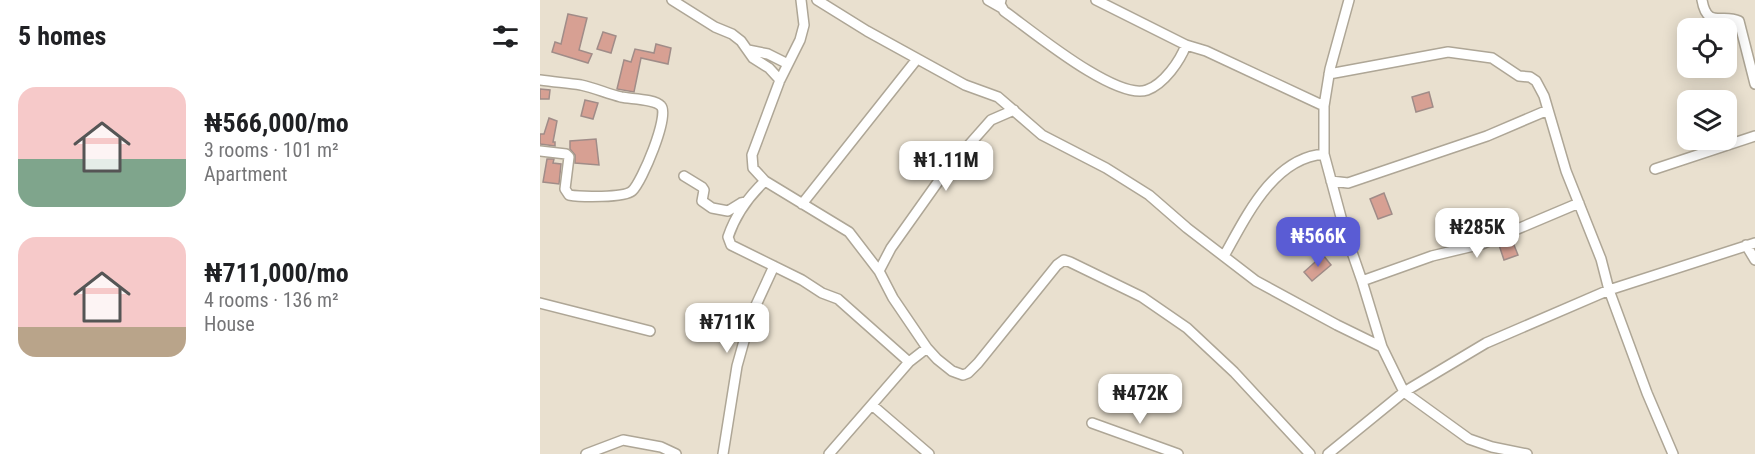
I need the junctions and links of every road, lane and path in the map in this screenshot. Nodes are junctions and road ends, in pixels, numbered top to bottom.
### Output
1 (672, 0) edge
2 (801, 0) edge
3 (817, 0) edge
4 (988, 0) edge
5 (1096, 0) edge
6 (1348, 0) edge
7 (1702, 0) edge
8 (1001, 4) edge
9 (1186, 45) junction
10 (748, 50) junction
11 (917, 59) junction
12 (788, 64) junction
13 (1329, 74) junction
14 (540, 80) edge
15 (780, 80) junction
16 (1755, 84) edge
17 (1324, 106) junction
18 (1014, 110) junction
19 (1548, 110) junction
20 (1755, 136) edge
21 (540, 151) edge
22 (1324, 154) junction
23 (1654, 169) dead end
24 (684, 176) dead end
25 (765, 181) junction
26 (1331, 181) junction
27 (1348, 183) junction
28 (1336, 198) junction
29 (746, 202) junction
30 (1579, 203) junction
31 (802, 204) junction
32 (1751, 244) edge
33 (1224, 256) junction
34 (1755, 260) edge
35 (774, 266) junction
36 (879, 271) junction
37 (1362, 281) junction
38 (1609, 290) junction
39 (540, 303) edge
40 (650, 331) dead end
41 (1383, 347) junction
42 (927, 348) junction
43 (909, 362) junction
44 (1404, 392) junction
45 (872, 405) junction
46 (1092, 423) dead end
47 (586, 454) edge
48 (676, 454) edge
49 (723, 454) edge
50 (830, 454) edge
51 (929, 454) edge
52 (1179, 454) edge
53 (1310, 454) edge
54 (1328, 454) edge
55 (1527, 454) edge
56 (1673, 454) edge

1 - 10 street
2 - 12 street
3 - 11 street
4 - 8 street
5 - 9 street
6 - 13 street
7 - 16 street
8 - 9 street
9 - 17 street
10 - 12 street
10 - 15 street
11 - 18 street
11 - 31 street
12 - 15 street
13 - 17 street
13 - 19 street
14 - 21 street
15 - 25 street
17 - 22 street
18 - 33 street
18 - 36 street
19 - 27 street
19 - 30 street
20 - 23 street
22 - 26 street
22 - 33 street
24 - 29 street
25 - 29 street
25 - 31 street
26 - 27 street
26 - 28 street
27 - 28 street
28 - 37 street
29 - 35 street
30 - 37 street
30 - 38 street
31 - 36 street
32 - 34 street
32 - 38 street
33 - 41 street
35 - 43 street
35 - 49 street
36 - 42 street
37 - 41 street
38 - 44 street
38 - 56 street
39 - 40 street
41 - 44 street
42 - 43 street
42 - 53 street
43 - 45 street
44 - 54 street
44 - 55 street
45 - 50 street
45 - 51 street
46 - 52 street
47 - 48 street

